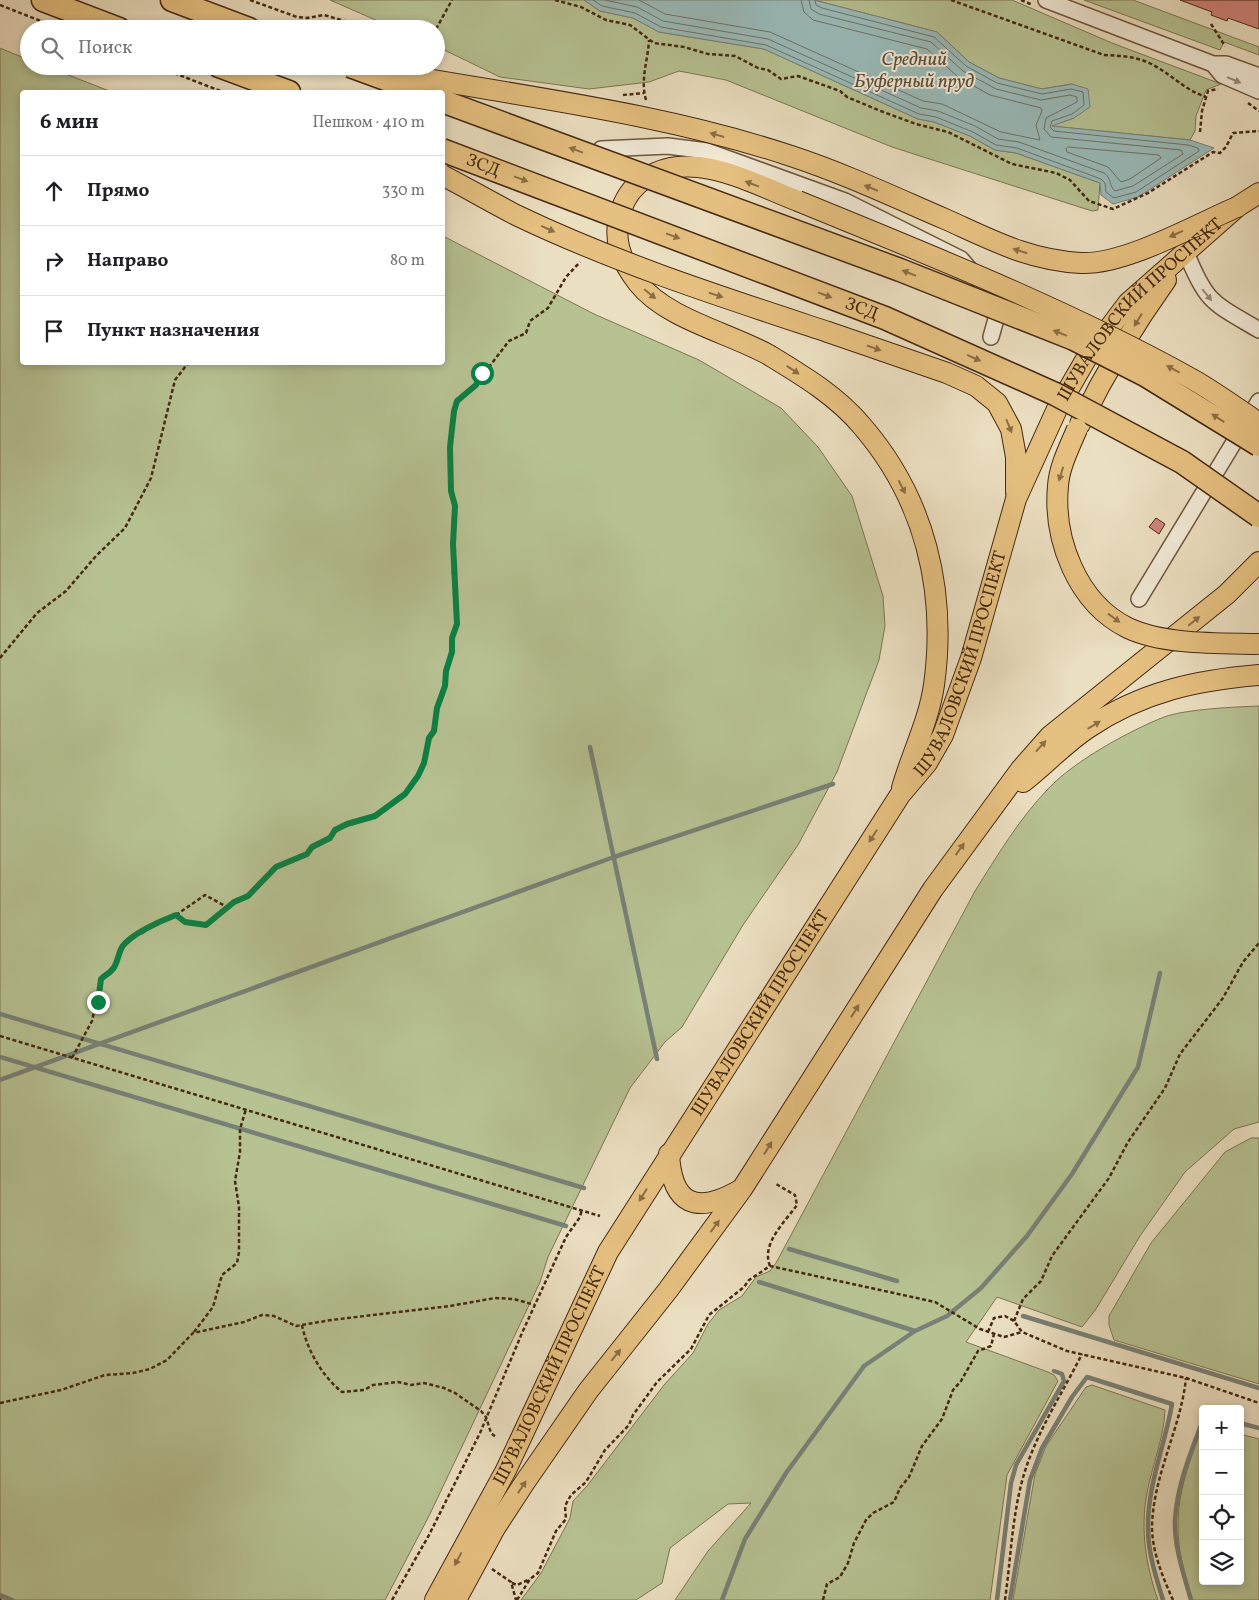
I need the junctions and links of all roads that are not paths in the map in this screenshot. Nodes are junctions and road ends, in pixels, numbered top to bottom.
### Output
1 (43, 0) edge
2 (172, 0) edge
3 (1046, 0) edge
4 (96, 20) edge
5 (225, 20) edge
6 (1213, 64) junction
7 (243, 75) edge
8 (375, 75) edge
9 (409, 75) edge
10 (1259, 76) edge
11 (284, 90) edge
12 (416, 90) edge
13 (1259, 90) edge
14 (445, 102) edge
15 (601, 149) dead end
16 (445, 151) edge
17 (445, 177) edge
18 (1259, 193) edge
19 (1236, 207) junction
20 (1186, 252) junction
21 (1259, 330) edge
22 (991, 336) dead end
23 (1259, 401) edge
24 (1259, 423) edge
25 (1259, 445) edge
26 (1016, 499) junction
27 (1259, 516) edge
28 (1259, 562) edge
29 (1139, 599) dead end
30 (1259, 644) edge
31 (1259, 675) edge
32 (900, 795) junction
33 (1001, 798) junction
34 (669, 1154) junction
35 (742, 1189) junction
36 (435, 1600) edge
37 (456, 1600) edge

1 - 4 highway
2 - 5 highway
3 - 6 street
6 - 10 street
6 -> 13 street
7 - 11 highway
8 - 12 highway, bridge
19 -> 9 main road, bridge
25 -> 14 highway, bridge
15 - 22 street
16 -> 27 highway, ЗСД, bridge
17 -> 26 main road, bridge
18 - 19 main road, ШУВАЛОВСКИЙ ПРОСПЕКТ
19 - 20 main road, ШУВАЛОВСКИЙ ПРОСПЕКТ
20 -> 21 street
20 - 26 main road, ШУВАЛОВСКИЙ ПРОСПЕКТ
20 -> 30 main road, bridge
23 - 29 street
24 -> 32 main road, bridge
26 - 32 main road, ШУВАЛОВСКИЙ ПРОСПЕКТ
33 -> 28 main road, ШУВАЛОВСКИЙ ПРОСПЕКТ
33 -> 31 main road
32 -> 34 main road, ШУВАЛОВСКИЙ ПРОСПЕКТ
35 -> 33 main road, ШУВАЛОВСКИЙ ПРОСПЕКТ
34 - 35 main road
34 -> 36 main road, ШУВАЛОВСКИЙ ПРОСПЕКТ
37 -> 35 main road, ШУВАЛОВСКИЙ ПРОСПЕКТ

